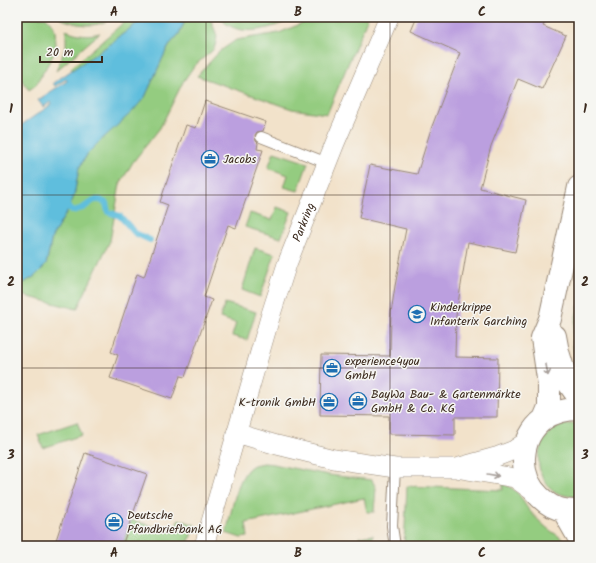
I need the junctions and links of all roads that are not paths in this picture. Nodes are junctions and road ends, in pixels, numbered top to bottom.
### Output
1 (389, 17) edge
2 (261, 137) dead end
3 (327, 163) junction
4 (579, 187) edge
5 (550, 319) junction
6 (579, 398) edge
7 (579, 409) edge
8 (544, 419) junction
9 (236, 433) junction
10 (527, 441) junction
11 (395, 468) junction
12 (455, 468) junction
13 (534, 492) junction
14 (571, 511) edge
15 (579, 538) edge
16 (204, 546) edge
17 (395, 546) edge

1 - 3 street, Parkring
2 - 3 lane
3 - 9 street, Parkring
4 - 5 street
5 - 6 street
5 -> 8 street
7 - 8 street
8 - 10 street
9 - 11 street
9 - 16 street, Parkring
10 - 12 street
10 - 13 street
11 - 12 street
11 - 17 lane
12 -> 13 street
13 - 14 street
14 - 15 street

